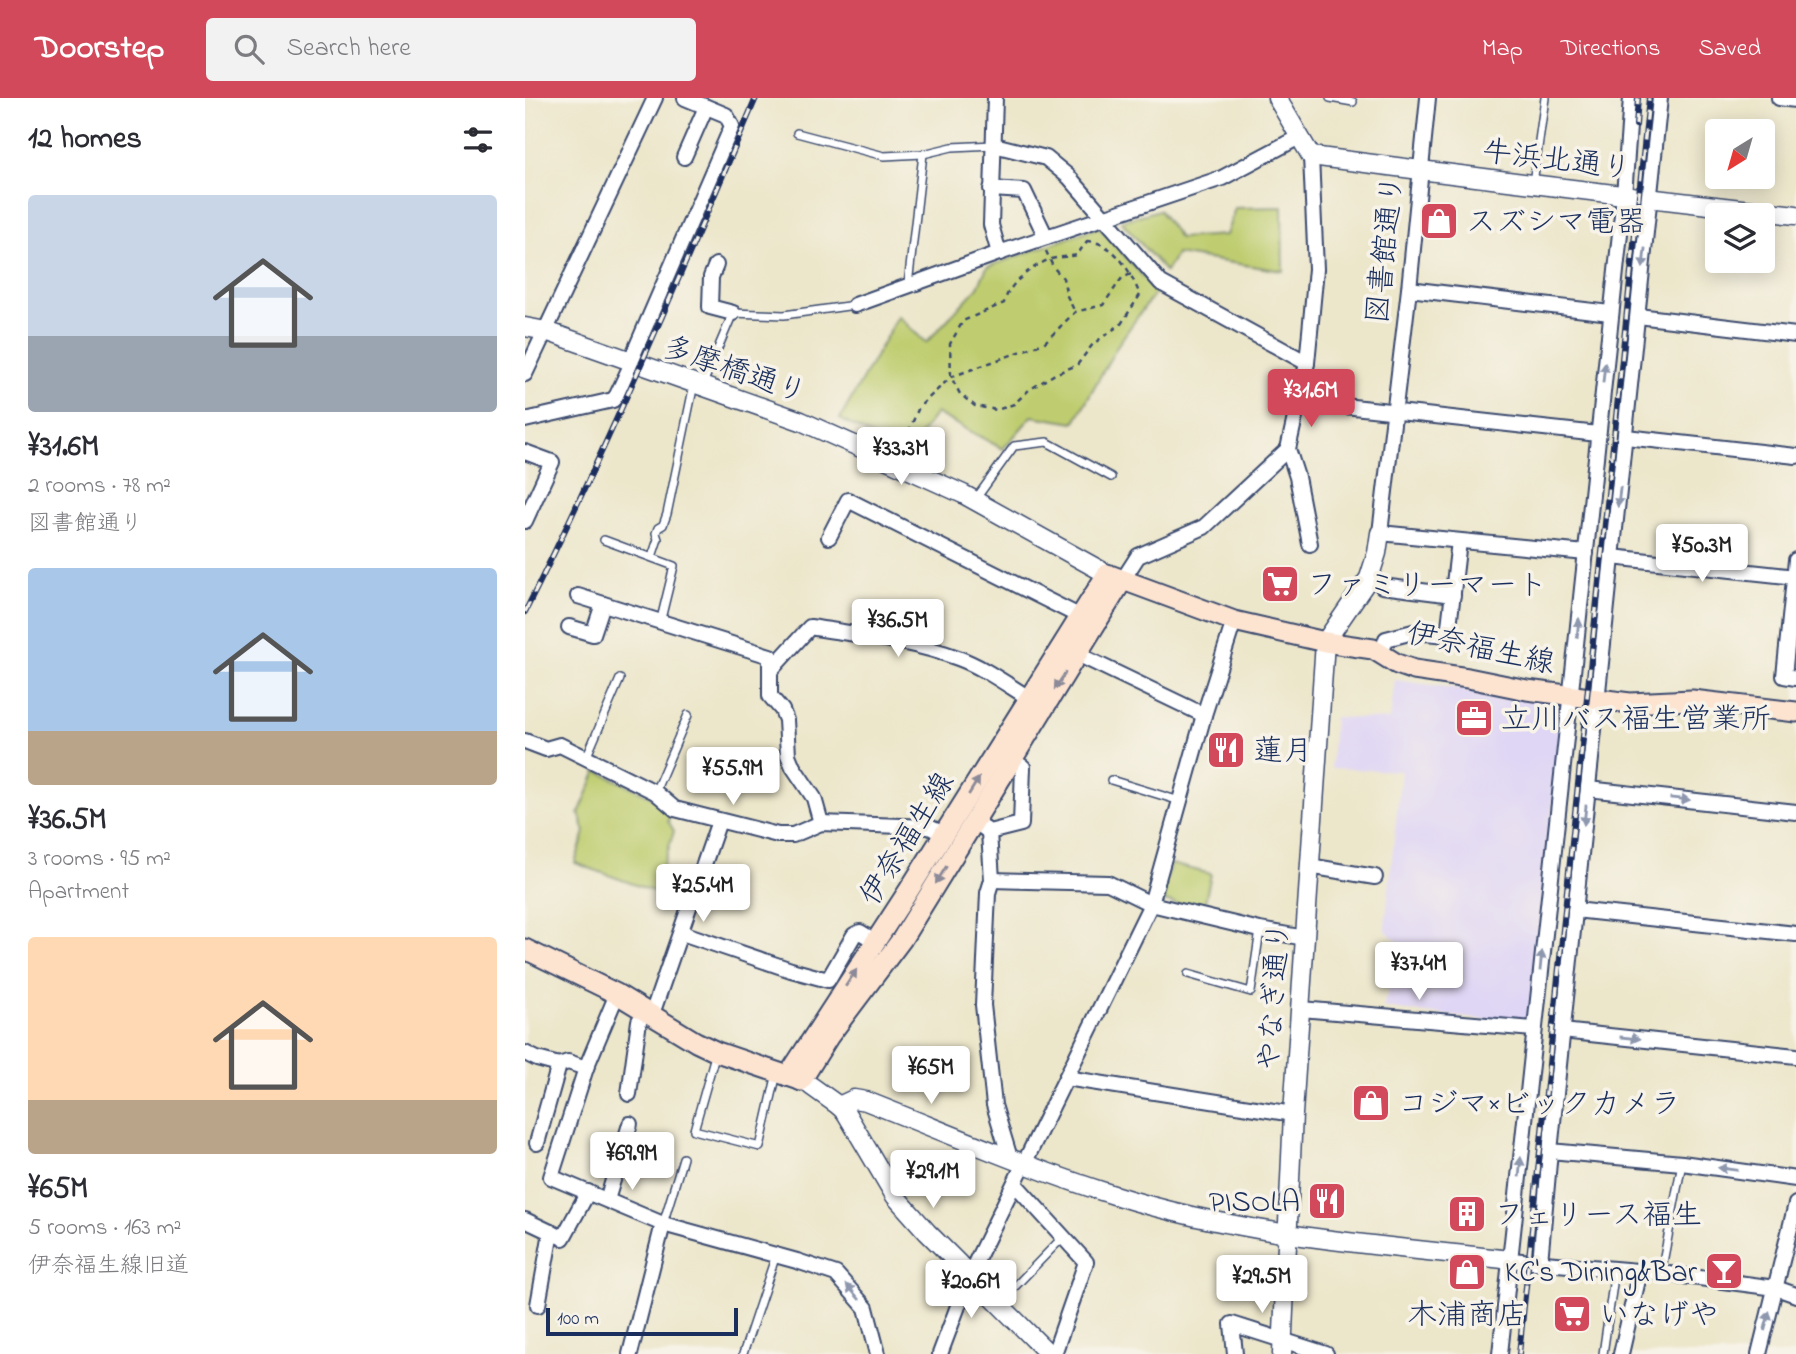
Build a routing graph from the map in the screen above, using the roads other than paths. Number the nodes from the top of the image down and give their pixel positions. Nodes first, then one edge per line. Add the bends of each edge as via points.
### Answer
1 (655, 98) edge
2 (685, 98) edge
3 (995, 98) edge
4 (1277, 98) edge
5 (1330, 98) edge
6 (1428, 98) edge
7 (1545, 98) edge
8 (1631, 98) edge
9 (1660, 98) edge
10 (1779, 98) edge
11 (1796, 100) edge
12 (1353, 102) dead end
13 (706, 107) junction
14 (797, 133) dead end
15 (1299, 137) junction
16 (994, 145) junction
17 (923, 154) junction
18 (1311, 156) junction
19 (684, 157) dead end
20 (1420, 170) junction
21 (1533, 183) junction
22 (991, 189) junction
23 (1624, 196) junction
24 (1650, 199) junction
25 (1796, 215) edge
26 (1105, 217) junction
27 (1046, 237) junction
28 (999, 253) junction
29 (716, 265) dead end
30 (908, 288) junction
31 (1409, 289) junction
32 (855, 305) joint
33 (733, 313) junction
34 (1610, 313) junction
35 (1638, 316) junction
36 (525, 327) edge
37 (545, 331) junction
38 (1796, 335) edge
39 (631, 362) junction
40 (1307, 363) junction
41 (525, 374) edge
42 (698, 385) junction
43 (1299, 401) junction
44 (1393, 411) junction
45 (525, 420) edge
46 (1598, 433) junction
47 (1626, 437) junction
48 (1288, 449) junction
49 (525, 452) edge
50 (1796, 456) edge
51 (1111, 477) dead end
52 (975, 500) junction
53 (525, 521) edge
54 (1380, 533) junction
55 (829, 537) dead end
56 (604, 540) dead end
57 (1459, 541) junction
58 (1310, 544) dead end
59 (1586, 553) junction
60 (1612, 557) junction
61 (652, 558) junction
62 (1796, 560) edge
63 (1115, 577) junction
64 (1795, 577) edge
65 (1382, 586) dead end
66 (1453, 595) junction
67 (578, 596) dead end
68 (603, 604) junction
69 (1081, 617) junction
70 (1234, 621) junction
71 (660, 623) junction
72 (569, 627) dead end
73 (1325, 642) junction
74 (1077, 654) junction
75 (1381, 654) junction
76 (770, 671) junction
77 (1796, 678) edge
78 (620, 679) dead end
79 (1571, 695) junction
80 (1029, 698) junction
81 (1598, 699) junction
82 (1796, 712) edge
83 (688, 715) dead end
84 (1204, 715) junction
85 (525, 741) edge
86 (586, 758) junction
87 (1012, 760) junction
88 (1111, 780) dead end
89 (1588, 789) junction
90 (655, 792) junction
91 (1180, 801) junction
92 (1796, 812) edge
93 (719, 821) junction
94 (821, 822) junction
95 (982, 827) junction
96 (944, 834) junction
97 (1309, 866) junction
98 (1367, 871) dead end
99 (992, 880) junction
100 (1151, 904) junction
101 (1575, 910) junction
102 (1260, 930) junction
103 (682, 933) junction
104 (1796, 933) edge
105 (1305, 938) junction
106 (875, 941) junction
107 (525, 949) edge
108 (1188, 974) dead end
109 (617, 994) junction
110 (1301, 1009) junction
111 (649, 1012) junction
112 (1533, 1029) junction
113 (1562, 1031) junction
114 (717, 1052) junction
115 (525, 1053) edge
116 (1796, 1056) edge
117 (559, 1065) junction
118 (586, 1068) junction
119 (1066, 1078) junction
120 (794, 1079) junction
121 (629, 1094) dead end
122 (839, 1106) junction
123 (1293, 1114) junction
124 (630, 1124) dead end
125 (537, 1143) dead end
126 (1550, 1151) junction
127 (683, 1158) dead end
128 (1017, 1161) junction
129 (1682, 1163) junction
130 (1796, 1179) edge
131 (1015, 1184) junction
132 (588, 1192) junction
133 (607, 1200) junction
134 (1796, 1204) edge
135 (525, 1220) edge
136 (663, 1224) junction
137 (551, 1232) junction
138 (1289, 1236) junction
139 (1064, 1237) junction
140 (776, 1254) junction
141 (1511, 1260) junction
142 (1540, 1262) junction
143 (1615, 1270) junction
144 (1640, 1271) junction
145 (1661, 1273) junction
146 (970, 1274) junction
147 (1776, 1289) junction
148 (1796, 1295) edge
149 (999, 1303) junction
150 (538, 1305) dead end
151 (1282, 1347) edge
152 (630, 1354) edge
153 (743, 1354) edge
154 (878, 1354) edge
155 (940, 1354) edge
156 (1051, 1354) edge
157 (1235, 1354) edge
158 (1327, 1354) edge
159 (1500, 1354) edge
160 (1603, 1354) edge
161 (1621, 1354) edge
162 (1759, 1354) edge

1 - 37 street
2 - 13 street
3 - 16 street
4 - 15 street
5 - 12 lane
6 - 20 street, 図書館通り
7 - 21 lane
8 - 23 street
9 - 24 street
10 - 11 street
13 - 19 street
13 - 39 street via 726,115 732,127
14 - 17 lane via 884,156
15 - 18 street
15 - 26 street via 1222,178
16 - 17 lane
16 - 22 street
16 - 26 street via 1046,158
17 - 30 lane
18 - 20 street, 牛浜北通り
18 - 40 street via 1316,269
20 - 21 street, 牛浜北通り
20 - 31 street, 図書館通り
21 - 23 street, 牛浜北通り
22 - 27 street via 1024,191
22 - 28 street via 991,225
23 - 24 street, 牛浜北通り
23 - 34 street
24 - 25 street, 牛浜北通り
24 -> 35 street
26 - 27 street
26 - 40 street via 1161,283
27 - 28 street
28 - 30 street
29 - 33 street via 710,307
30 - 32 street
31 - 34 street
31 - 44 street, 図書館通り
32 - 33 lane via 784,315
33 - 42 lane
46 -> 34 street
35 - 38 street
35 - 47 street
36 - 37 street, 多摩橋通り
37 - 39 street, 多摩橋通り
37 - 41 street
39 - 42 street, 多摩橋通り
39 - 45 street via 613,400
40 - 43 street
42 - 52 street, 多摩橋通り via 801,421
42 - 61 lane
43 - 44 street
43 - 48 street
44 - 46 street
44 - 54 street, 図書館通り
46 - 59 street
47 - 50 street
47 -> 60 street
48 - 58 street
48 - 63 street via 1204,527 1138,556
49 - 53 street via 552,462
51 - 52 lane via 1047,442 1014,446
52 - 63 street, 多摩橋通り
54 - 57 street
54 - 73 street, 図書館通り via 1369,578
55 - 69 street via 848,500
56 - 61 lane
57 - 59 street
57 - 66 street
79 -> 59 street
60 - 64 street
60 - 81 street
61 - 71 lane via 674,566
62 - 64 street
63 - 69 main road, 伊奈福生線
63 - 70 main road, 伊奈福生線
63 - 74 main road, 伊奈福生線
64 - 77 street via 1784,676
65 - 66 street
66 - 75 street via 1448,635 1402,633 1387,639
67 - 68 street
68 - 71 street
68 - 72 street via 593,634
69 - 80 main road, 伊奈福生線
70 - 73 main road, 伊奈福生線
70 - 84 street
71 - 76 street via 770,656
73 - 75 main road, 伊奈福生線
73 - 97 street, やなぎ通り
74 - 84 street
74 -> 87 main road, 伊奈福生線
75 - 79 main road, 伊奈福生線 via 1414,670
76 - 80 street via 810,626 909,643 959,658
76 - 94 street via 770,696 786,720 788,755 814,798
78 - 86 lane
79 - 81 main road, 伊奈福生線
112 -> 79 street
96 -> 80 main road, 伊奈福生線
81 - 82 main road, 伊奈福生線 via 1630,703 1692,700
81 - 89 street
83 - 90 lane
84 - 91 street
85 - 86 street via 546,749 560,745
86 - 90 street
87 - 95 main road, 伊奈福生線
87 - 95 street via 1023,767 1021,824
88 - 91 lane
89 -> 92 street
89 -> 101 street
90 - 93 street via 675,809
91 - 100 street
93 - 94 street via 778,835 793,835
93 - 103 street
94 - 96 street via 929,828
95 - 99 street
95 -> 120 main road, 伊奈福生線
96 - 106 main road, 伊奈福生線
97 - 98 street
97 - 105 street, やなぎ通り
99 - 100 street via 1108,883
99 - 128 street via 983,1005 993,1105
100 - 102 street
100 - 119 street
101 - 104 street
101 - 113 street
102 - 105 street
102 - 108 lane via 1251,992
103 - 106 street via 828,981 854,935 860,932
103 - 111 street
105 - 110 street, やなぎ通り
120 -> 106 main road, 伊奈福生線
107 - 109 main road
109 - 111 main road
109 - 118 street
110 - 112 street
110 - 123 street, やなぎ通り
111 - 114 main road
111 - 121 street via 639,1021
141 -> 112 street
113 -> 116 street
113 - 126 street
114 - 120 main road
114 - 120 lane via 694,1130 760,1147
115 - 117 street
117 - 118 street via 568,1062
117 - 125 street
118 - 132 street via 551,1177
119 - 123 street
119 - 128 street
120 - 122 street
122 - 128 street via 854,1099 866,1101
122 - 146 street via 895,1196
123 - 138 street, やなぎ通り
124 - 133 street
126 - 129 street
126 - 142 street
127 - 136 lane
128 - 131 street
128 - 138 street via 1115,1196
130 -> 129 street
129 - 145 lane
131 - 139 street
131 - 146 street
132 - 133 street
132 - 137 street via 562,1238
133 - 136 street
134 - 147 street
135 - 137 street
136 - 140 street
136 - 152 street
137 - 150 street
138 - 141 street
138 - 151 street, やなぎ通り
139 - 149 lane
139 - 156 street via 1086,1262
140 - 153 lane
154 -> 140 street via 866,1308 836,1274
141 - 142 street
141 - 159 street
142 - 143 street
143 - 144 street
143 - 160 lane
144 - 145 street
144 - 161 street
145 - 147 street
146 - 149 street
146 - 155 street
147 - 148 street
162 -> 147 street
149 - 156 street
151 - 157 street via 1232,1324
151 - 158 street

